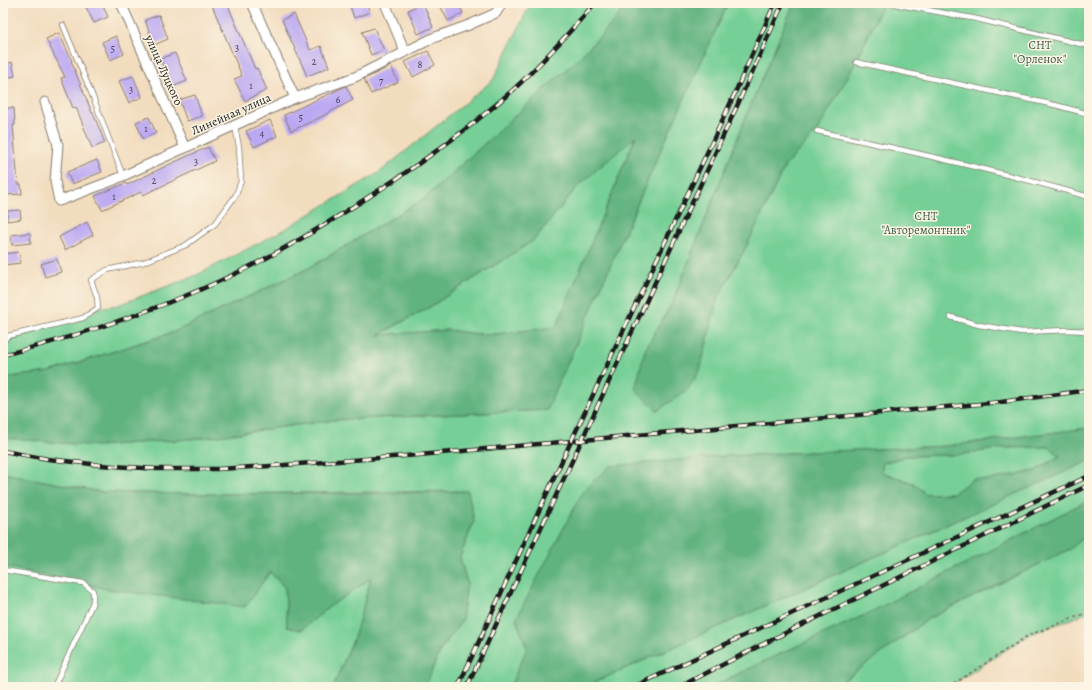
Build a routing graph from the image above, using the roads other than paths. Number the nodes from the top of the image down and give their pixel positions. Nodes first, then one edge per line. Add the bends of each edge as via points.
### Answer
1 (121, 3) edge
2 (252, 3) edge
3 (385, 3) edge
4 (502, 3) edge
5 (889, 3) edge
6 (63, 25) dead end
7 (1089, 46) edge
8 (405, 52) junction
9 (856, 62) dead end
10 (295, 98) junction
11 (45, 102) dead end
12 (1089, 114) edge
13 (235, 126) junction
14 (817, 131) dead end
15 (185, 148) junction
16 (123, 176) junction
17 (1089, 197) edge
18 (951, 317) dead end
19 (1089, 331) edge
20 (4, 338) edge
21 (3, 570) edge
22 (54, 687) edge

1 - 15 street, улица Луцкого
2 - 10 street
3 - 8 street
4 - 8 street, Линейная улица via 496,12
5 - 7 lane via 977,18
6 - 16 lane via 94,97
8 - 10 street, Линейная улица via 355,77
9 - 12 lane
10 - 13 street, Линейная улица
11 - 16 street, Линейная улица via 58,145 55,181 59,201
13 - 15 street, Линейная улица
13 - 20 lane via 241,182 236,195 215,224 186,245 144,262 107,270 91,280 98,308 83,318
14 - 17 lane via 993,171
15 - 16 street, Линейная улица
18 - 19 lane via 979,325 1022,332
21 - 22 lane via 82,583 93,591 93,602

